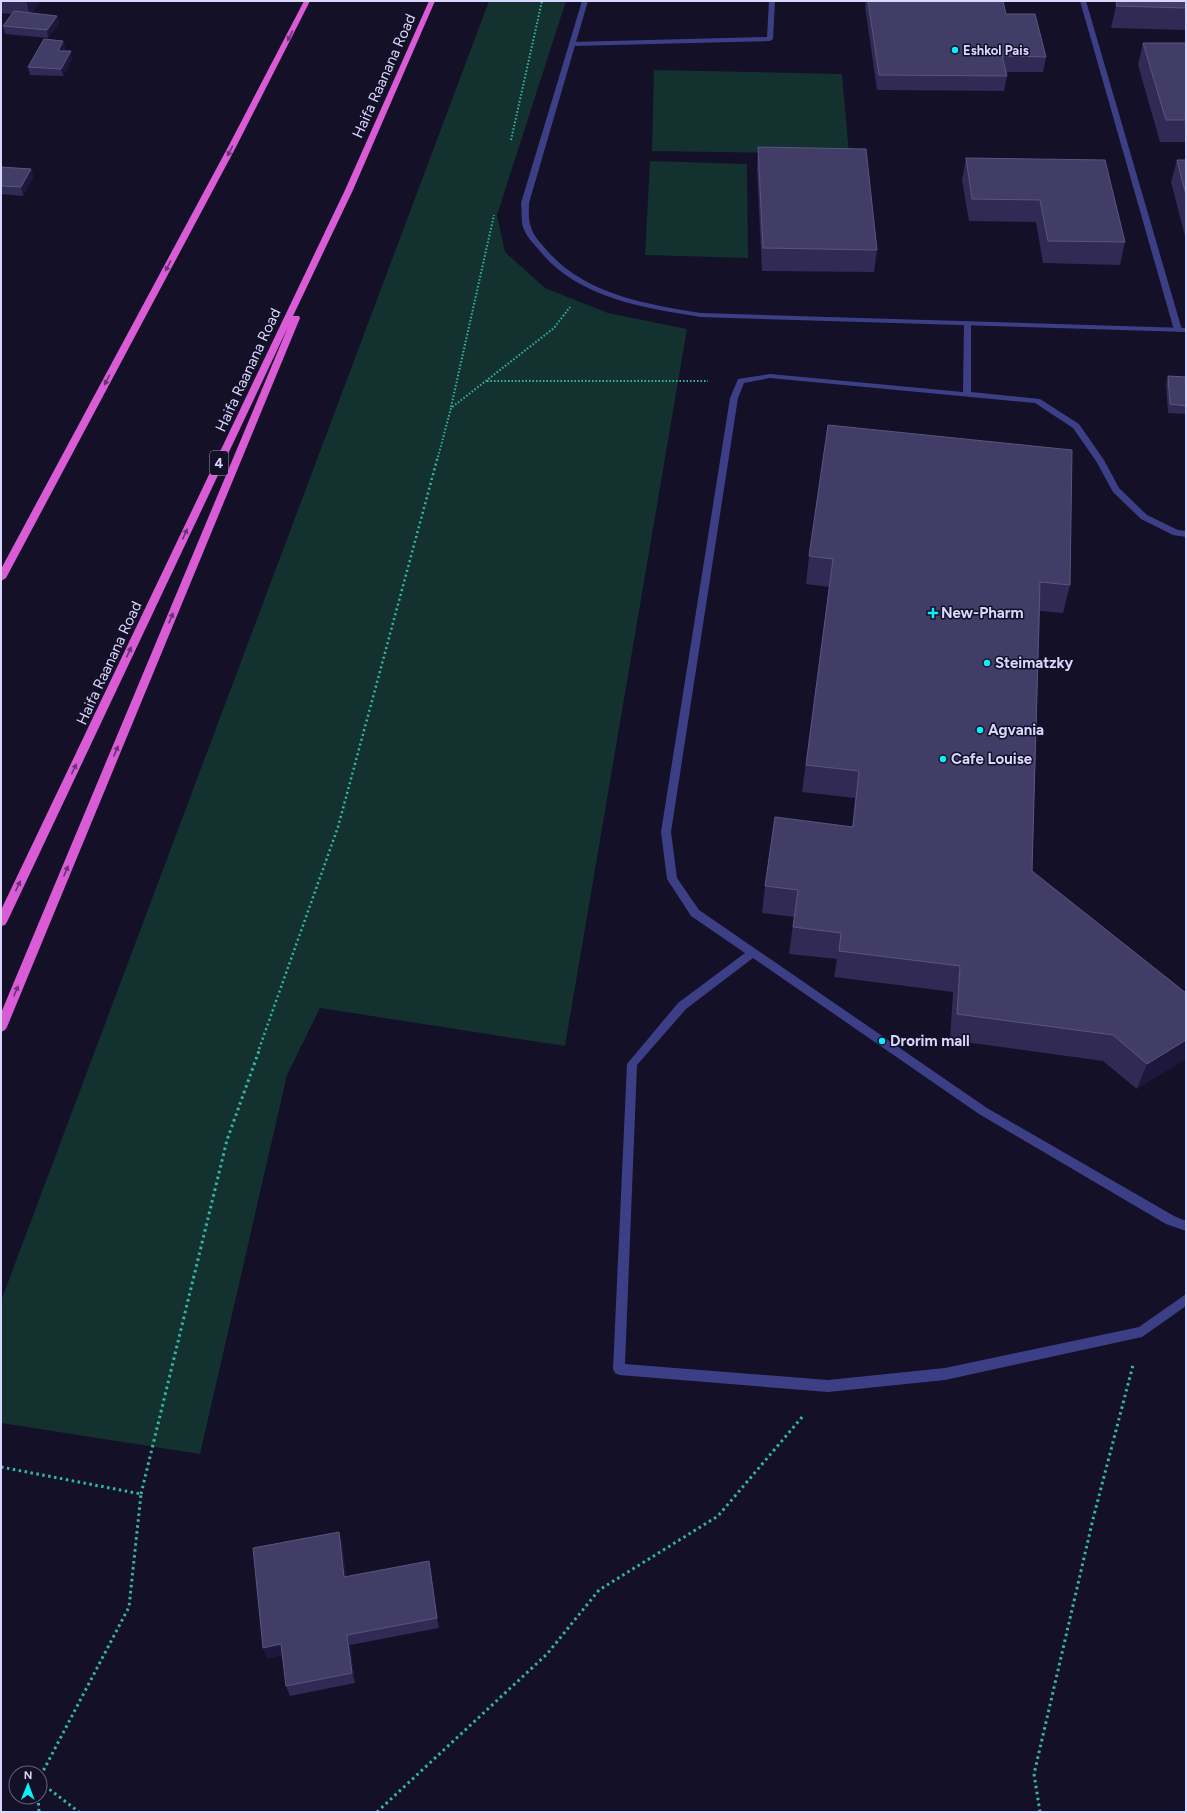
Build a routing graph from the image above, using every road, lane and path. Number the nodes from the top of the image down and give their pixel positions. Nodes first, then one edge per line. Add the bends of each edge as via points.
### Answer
1 (308, 1) edge
2 (432, 1) edge
3 (585, 1) edge
4 (772, 1) edge
5 (1083, 1) edge
6 (572, 44) junction
7 (349, 190) junction
8 (588, 284) junction
9 (967, 323) junction
10 (1178, 330) junction
11 (1186, 330) edge
12 (486, 381) junction
13 (741, 381) junction
14 (967, 395) junction
15 (1186, 534) edge
16 (1, 578) edge
17 (1, 922) edge
18 (753, 953) junction
19 (1, 1027) edge
20 (1186, 1226) edge
21 (1186, 1299) edge
22 (1142, 1332) junction
23 (828, 1386) junction
24 (1, 1467) edge
25 (141, 1494) junction
26 (46, 1765) edge
27 (48, 1788) edge
28 (79, 1812) edge
29 (377, 1812) edge
30 (1040, 1812) edge

1 -> 16 highway
2 - 7 highway, Haifa Raanana Road / 4
3 - 6 street
4 - 6 street via 770,39
5 - 10 street
6 - 8 street via 525,203 528,228 542,253 566,275
17 -> 7 highway, Haifa Raanana Road / 4
19 -> 7 highway
8 - 9 street via 604,292 658,308 701,315
8 - 12 path via 554,328
9 - 10 street
9 - 14 street
10 - 11 street
12 - 13 path
12 - 25 path via 451,408 338,827 227,1140
13 - 14 street via 770,376
13 - 18 street via 734,398 666,832 672,879 695,913
14 - 15 street via 1036,401 1076,426 1100,460 1116,490 1144,517 1176,533
18 - 20 street via 983,1110 1170,1220
18 - 23 street via 682,1006 632,1064 618,1369
21 - 22 street
22 - 23 street via 945,1374
22 - 30 path via 1093,1519 1034,1774
23 - 29 path via 718,1516 599,1590 547,1654
24 - 25 path
25 - 26 path via 129,1607
27 - 28 path

